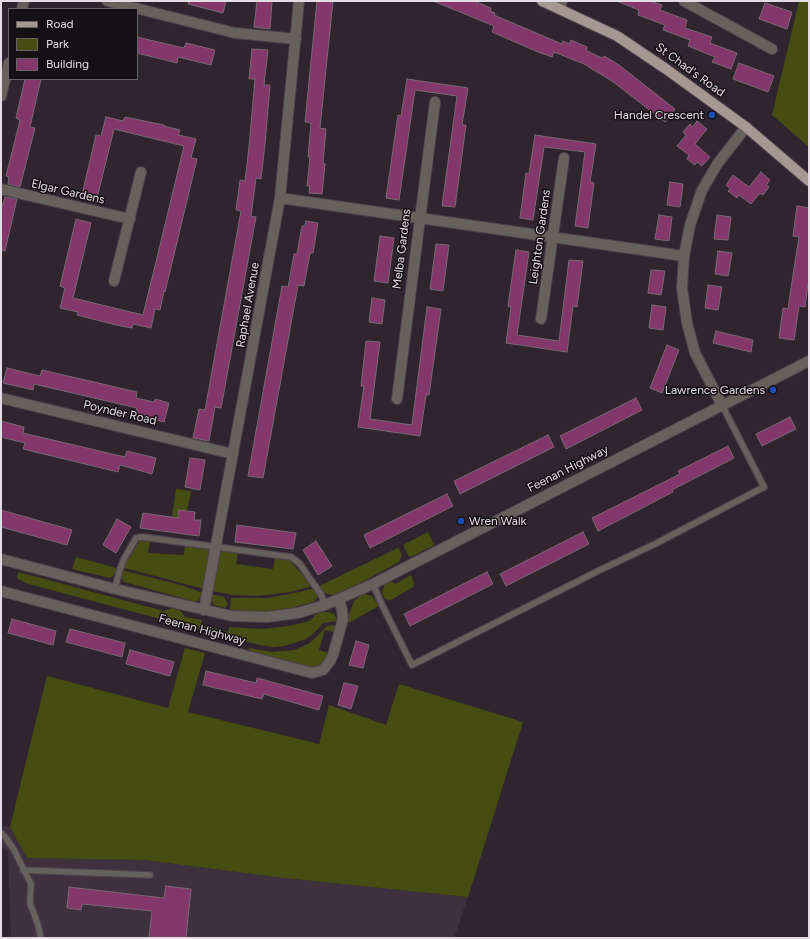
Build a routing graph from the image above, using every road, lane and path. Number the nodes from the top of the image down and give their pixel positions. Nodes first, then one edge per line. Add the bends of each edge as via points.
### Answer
1 (107, 1) edge
2 (299, 1) edge
3 (542, 1) edge
4 (684, 1) edge
5 (561, 5) edge
6 (135, 8) edge
7 (138, 9) edge
8 (296, 39) junction
9 (772, 48) dead end
10 (8, 67) edge
11 (1, 96) edge
12 (435, 102) dead end
13 (746, 127) junction
14 (564, 158) dead end
15 (141, 172) dead end
16 (809, 182) edge
17 (1, 189) edge
18 (280, 198) junction
19 (419, 218) junction
20 (130, 219) junction
21 (553, 237) junction
22 (684, 256) junction
23 (114, 282) dead end
24 (542, 319) dead end
25 (809, 361) edge
26 (1, 398) edge
27 (397, 399) dead end
28 (722, 405) junction
29 (233, 454) junction
30 (215, 547) junction
31 (1, 559) edge
32 (373, 584) junction
33 (115, 589) junction
34 (1, 591) edge
35 (339, 600) junction
36 (325, 605) junction
37 (204, 610) junction
38 (1, 833) edge
39 (23, 870) junction
40 (150, 875) dead end
41 (41, 938) edge

1 - 6 street
2 - 8 street, Raphael Avenue
3 - 5 main road, St Chad's Road
4 - 9 street
5 - 13 main road, St Chad's Road via 617,36
7 - 8 street via 235,33
8 - 18 street, Raphael Avenue
10 - 11 street
12 - 19 street, Melba Gardens
13 - 16 main road, St Chad's Road
13 - 22 street via 718,163 702,190 690,225
14 - 21 street, Leighton Gardens
15 - 20 street
17 - 20 street, Elgar Gardens
18 - 19 street
18 - 29 street, Raphael Avenue
19 - 21 street
19 - 27 street, Melba Gardens
20 - 23 street
21 - 22 street
21 - 24 street, Leighton Gardens
22 - 28 street via 682,288 687,323 696,353
25 - 28 street, Feenan Highway
26 - 29 street, Poynder Road
28 - 32 street, Feenan Highway
28 - 32 lane via 764,486 655,544 602,568 412,665
29 - 30 street, Raphael Avenue
30 - 33 lane via 138,537 118,572
30 - 36 lane via 292,558 300,564 321,594
30 - 37 street, Raphael Avenue
31 - 33 street, Feenan Highway
32 - 35 street, Feenan Highway
33 - 37 street, Feenan Highway
34 - 35 street, Feenan Highway via 312,673 324,670 333,655 343,619
35 - 36 street, Feenan Highway
36 - 37 street, Feenan Highway via 294,614 260,617 232,616
38 - 39 lane via 14,850
39 - 40 lane
39 - 41 lane via 31,884 30,903

